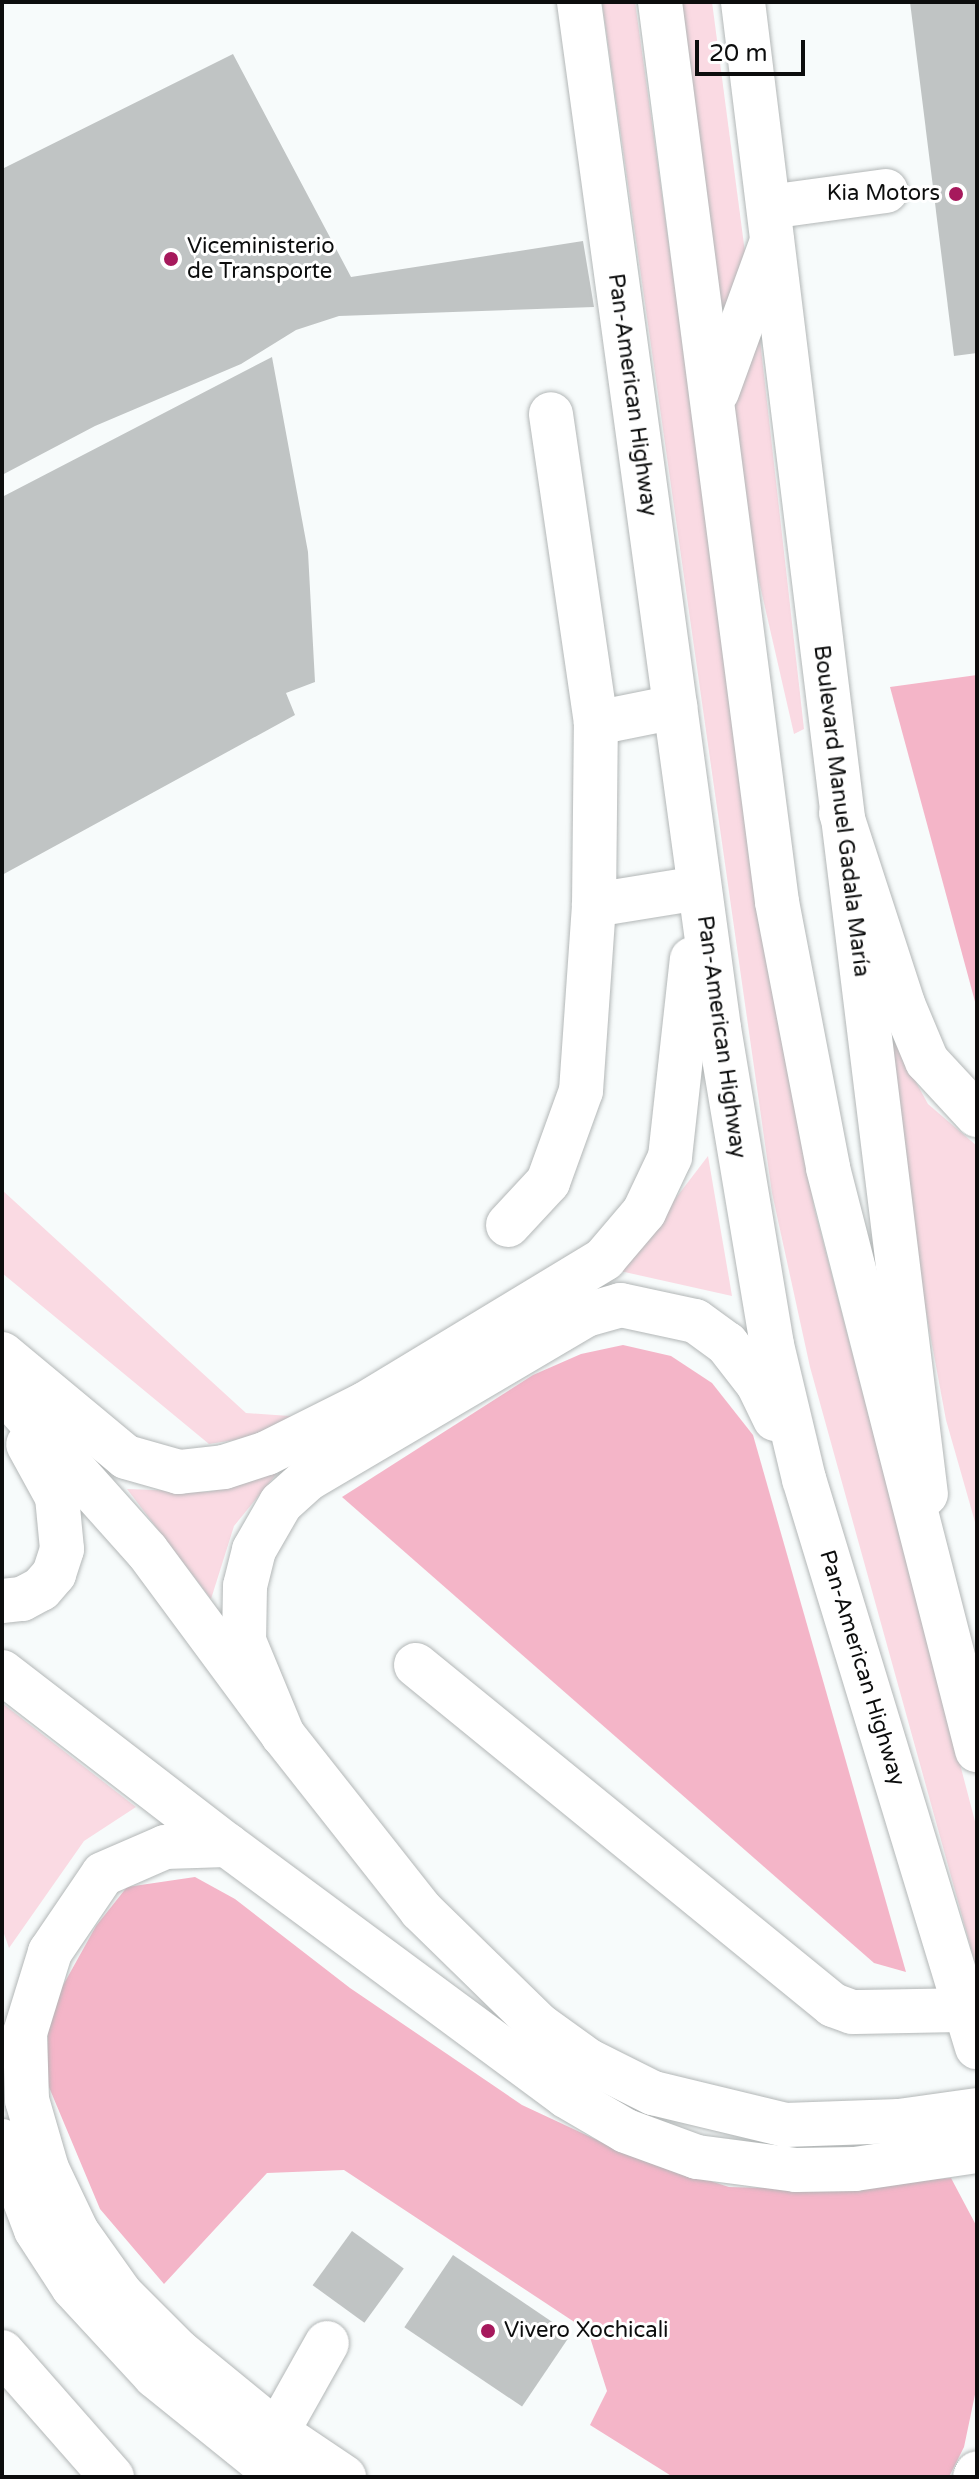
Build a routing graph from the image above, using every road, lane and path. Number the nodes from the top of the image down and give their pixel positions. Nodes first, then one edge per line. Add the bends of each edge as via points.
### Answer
1 (579, 2) edge
2 (660, 2) edge
3 (743, 2) edge
4 (886, 191) dead end
5 (770, 224) junction
6 (714, 398) junction
7 (551, 414) dead end
8 (675, 707) junction
9 (596, 723) junction
10 (841, 813) junction
11 (699, 888) junction
12 (594, 905) junction
13 (977, 1115) edge
14 (508, 1225) dead end
15 (2, 1354) edge
16 (2, 1389) edge
17 (2, 1404) edge
18 (804, 1479) junction
19 (2, 1601) edge
20 (942, 1619) junction
21 (416, 1665) dead end
22 (2, 1672) edge
23 (283, 1735) junction
24 (977, 1750) edge
25 (227, 1845) junction
26 (971, 2028) edge
27 (962, 2133) edge
28 (2, 2141) edge
29 (327, 2343) dead end
30 (2, 2352) edge
31 (277, 2432) junction
32 (112, 2477) edge
33 (280, 2477) edge
34 (344, 2477) edge

1 - 8 main road, Pan-American Highway
2 - 6 main road
3 - 5 main road, Boulevard Manuel Gadala María
4 - 5 main road
5 - 6 main road
5 - 10 main road, Boulevard Manuel Gadala María
6 - 20 main road via 777,902 828,1168
7 - 9 main road
8 - 9 main road
8 - 11 main road, Pan-American Highway
9 - 12 main road
10 - 13 main road via 903,1004 927,1061
10 - 20 main road, Boulevard Manuel Gadala María
11 - 12 main road
11 - 15 main road via 670,1157 644,1212 604,1259 300,1440 224,1467 179,1472 126,1457
11 - 18 main road, Pan-American Highway via 747,1207
12 - 14 main road via 581,1091 548,1182
16 - 23 main road via 147,1551
17 - 19 main road via 39,1460 57,1497 63,1526 54,1574 22,1599
18 - 23 main road via 758,1384 727,1344 695,1321 658,1310 621,1305 586,1315 309,1478 281,1503 254,1550 245,1586 244,1641
18 - 26 main road, Pan-American Highway
20 - 24 main road
21 - 26 main road via 833,2005
22 - 25 main road
23 - 27 main road via 471,1965 589,2061 653,2093 785,2125
25 - 27 main road via 566,2096 626,2131 697,2157 796,2170 855,2169
25 - 31 main road via 165,1847 103,1874 50,1952 25,2033 27,2100 47,2169 77,2232 121,2294 178,2351
28 - 33 main road via 36,2230 73,2287 155,2376
29 - 31 main road
30 - 32 main road
31 - 34 main road

